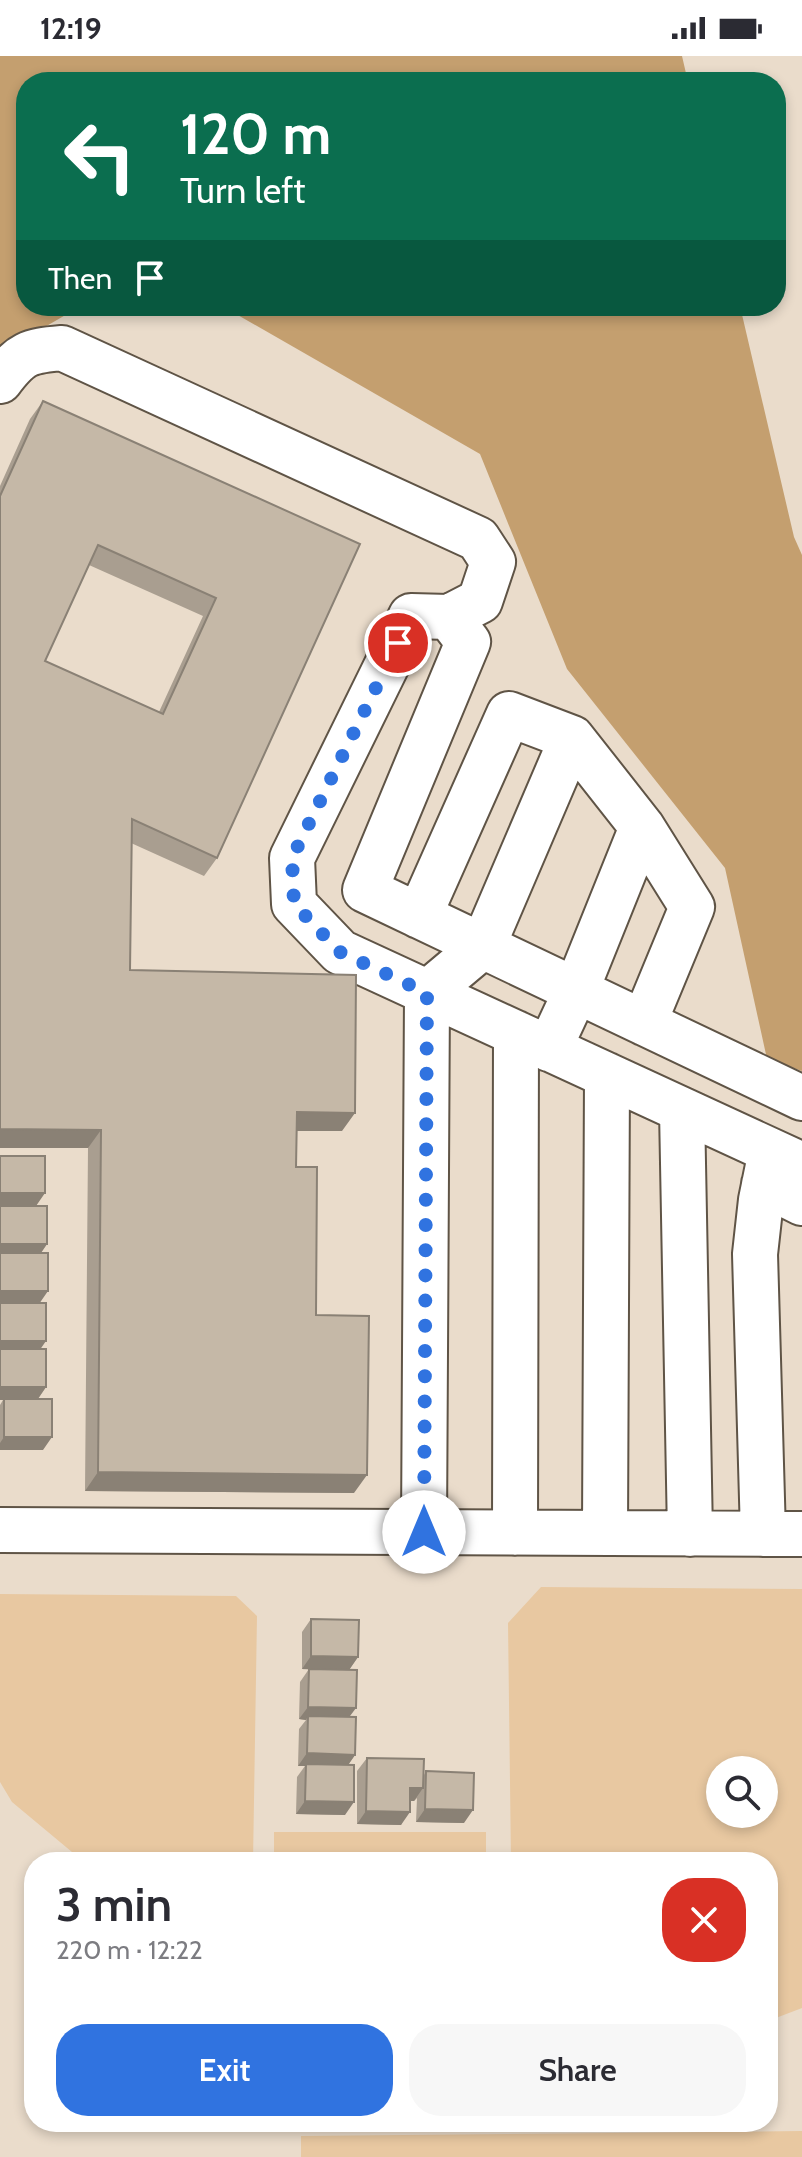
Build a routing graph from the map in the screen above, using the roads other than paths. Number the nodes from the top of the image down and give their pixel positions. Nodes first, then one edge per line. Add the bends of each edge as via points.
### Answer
1 (0, 381) edge
2 (449, 617) junction
3 (572, 738) junction
4 (642, 827) junction
5 (419, 916) junction
6 (483, 946) junction
7 (576, 991) junction
8 (427, 993) junction
9 (644, 1023) junction
10 (533, 1041) junction
11 (607, 1075) junction
12 (802, 1098) edge
13 (682, 1110) junction
14 (785, 1176) edge
15 (0, 1530) edge
16 (424, 1532) junction
17 (515, 1533) junction
18 (605, 1533) junction
19 (690, 1534) junction
20 (782, 1534) edge

1 - 2 lane via 32,350 62,348 478,539 493,562 480,601
2 - 5 lane via 468,642 365,890
2 - 8 lane via 411,616 292,858 294,904 340,952
3 - 4 lane
3 - 5 lane via 509,714
3 - 6 lane
4 - 7 lane
4 - 9 lane via 692,907
5 - 6 lane
6 - 7 lane
6 - 8 lane
7 - 9 lane
7 - 10 lane
8 - 10 lane
8 - 16 lane
9 - 12 lane
10 - 11 lane
10 - 17 lane
11 - 13 lane
11 - 18 lane
13 - 14 lane
13 - 19 lane
14 - 20 lane via 755,1254
15 - 16 lane
16 - 17 lane
17 - 18 lane
18 - 19 lane
19 - 20 lane

